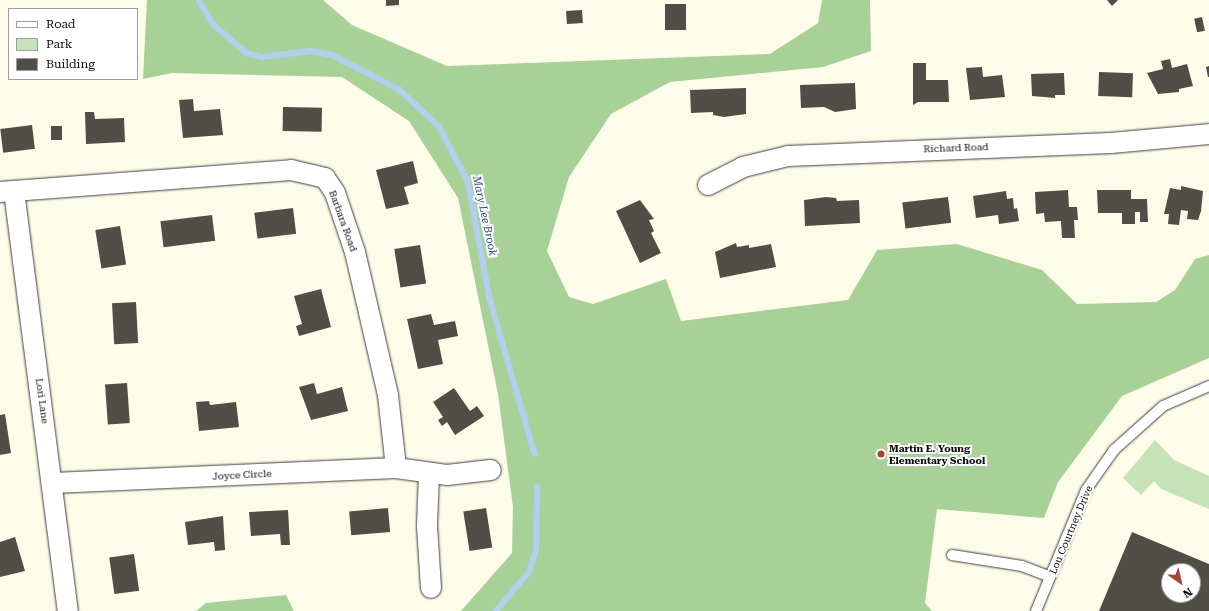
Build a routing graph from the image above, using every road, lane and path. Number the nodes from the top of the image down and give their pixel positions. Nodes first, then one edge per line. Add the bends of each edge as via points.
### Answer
1 (1209, 134) edge
2 (708, 185) dead end
3 (7, 191) edge
4 (1209, 386) edge
5 (396, 468) junction
6 (491, 470) dead end
7 (430, 473) junction
8 (53, 483) junction
9 (952, 555) dead end
10 (1050, 577) junction
11 (431, 588) dead end
12 (68, 611) edge
13 (1036, 611) edge

1 - 2 street, Richard Road via 1111,143 788,156 743,167
3 - 5 street, Barbara Road via 291,170 325,178 335,193 355,252 388,395
3 - 8 street, Lori Lane
4 - 10 lane, Lou Courtney Drive via 1150,415 1114,450 1086,490
5 - 7 street, Joyce Circle
5 - 8 street, Joyce Circle
6 - 7 street, Joyce Circle
7 - 11 street via 427,526
8 - 12 street, Lori Lane
9 - 10 lane via 1022,566
10 - 13 lane, Lou Courtney Drive

